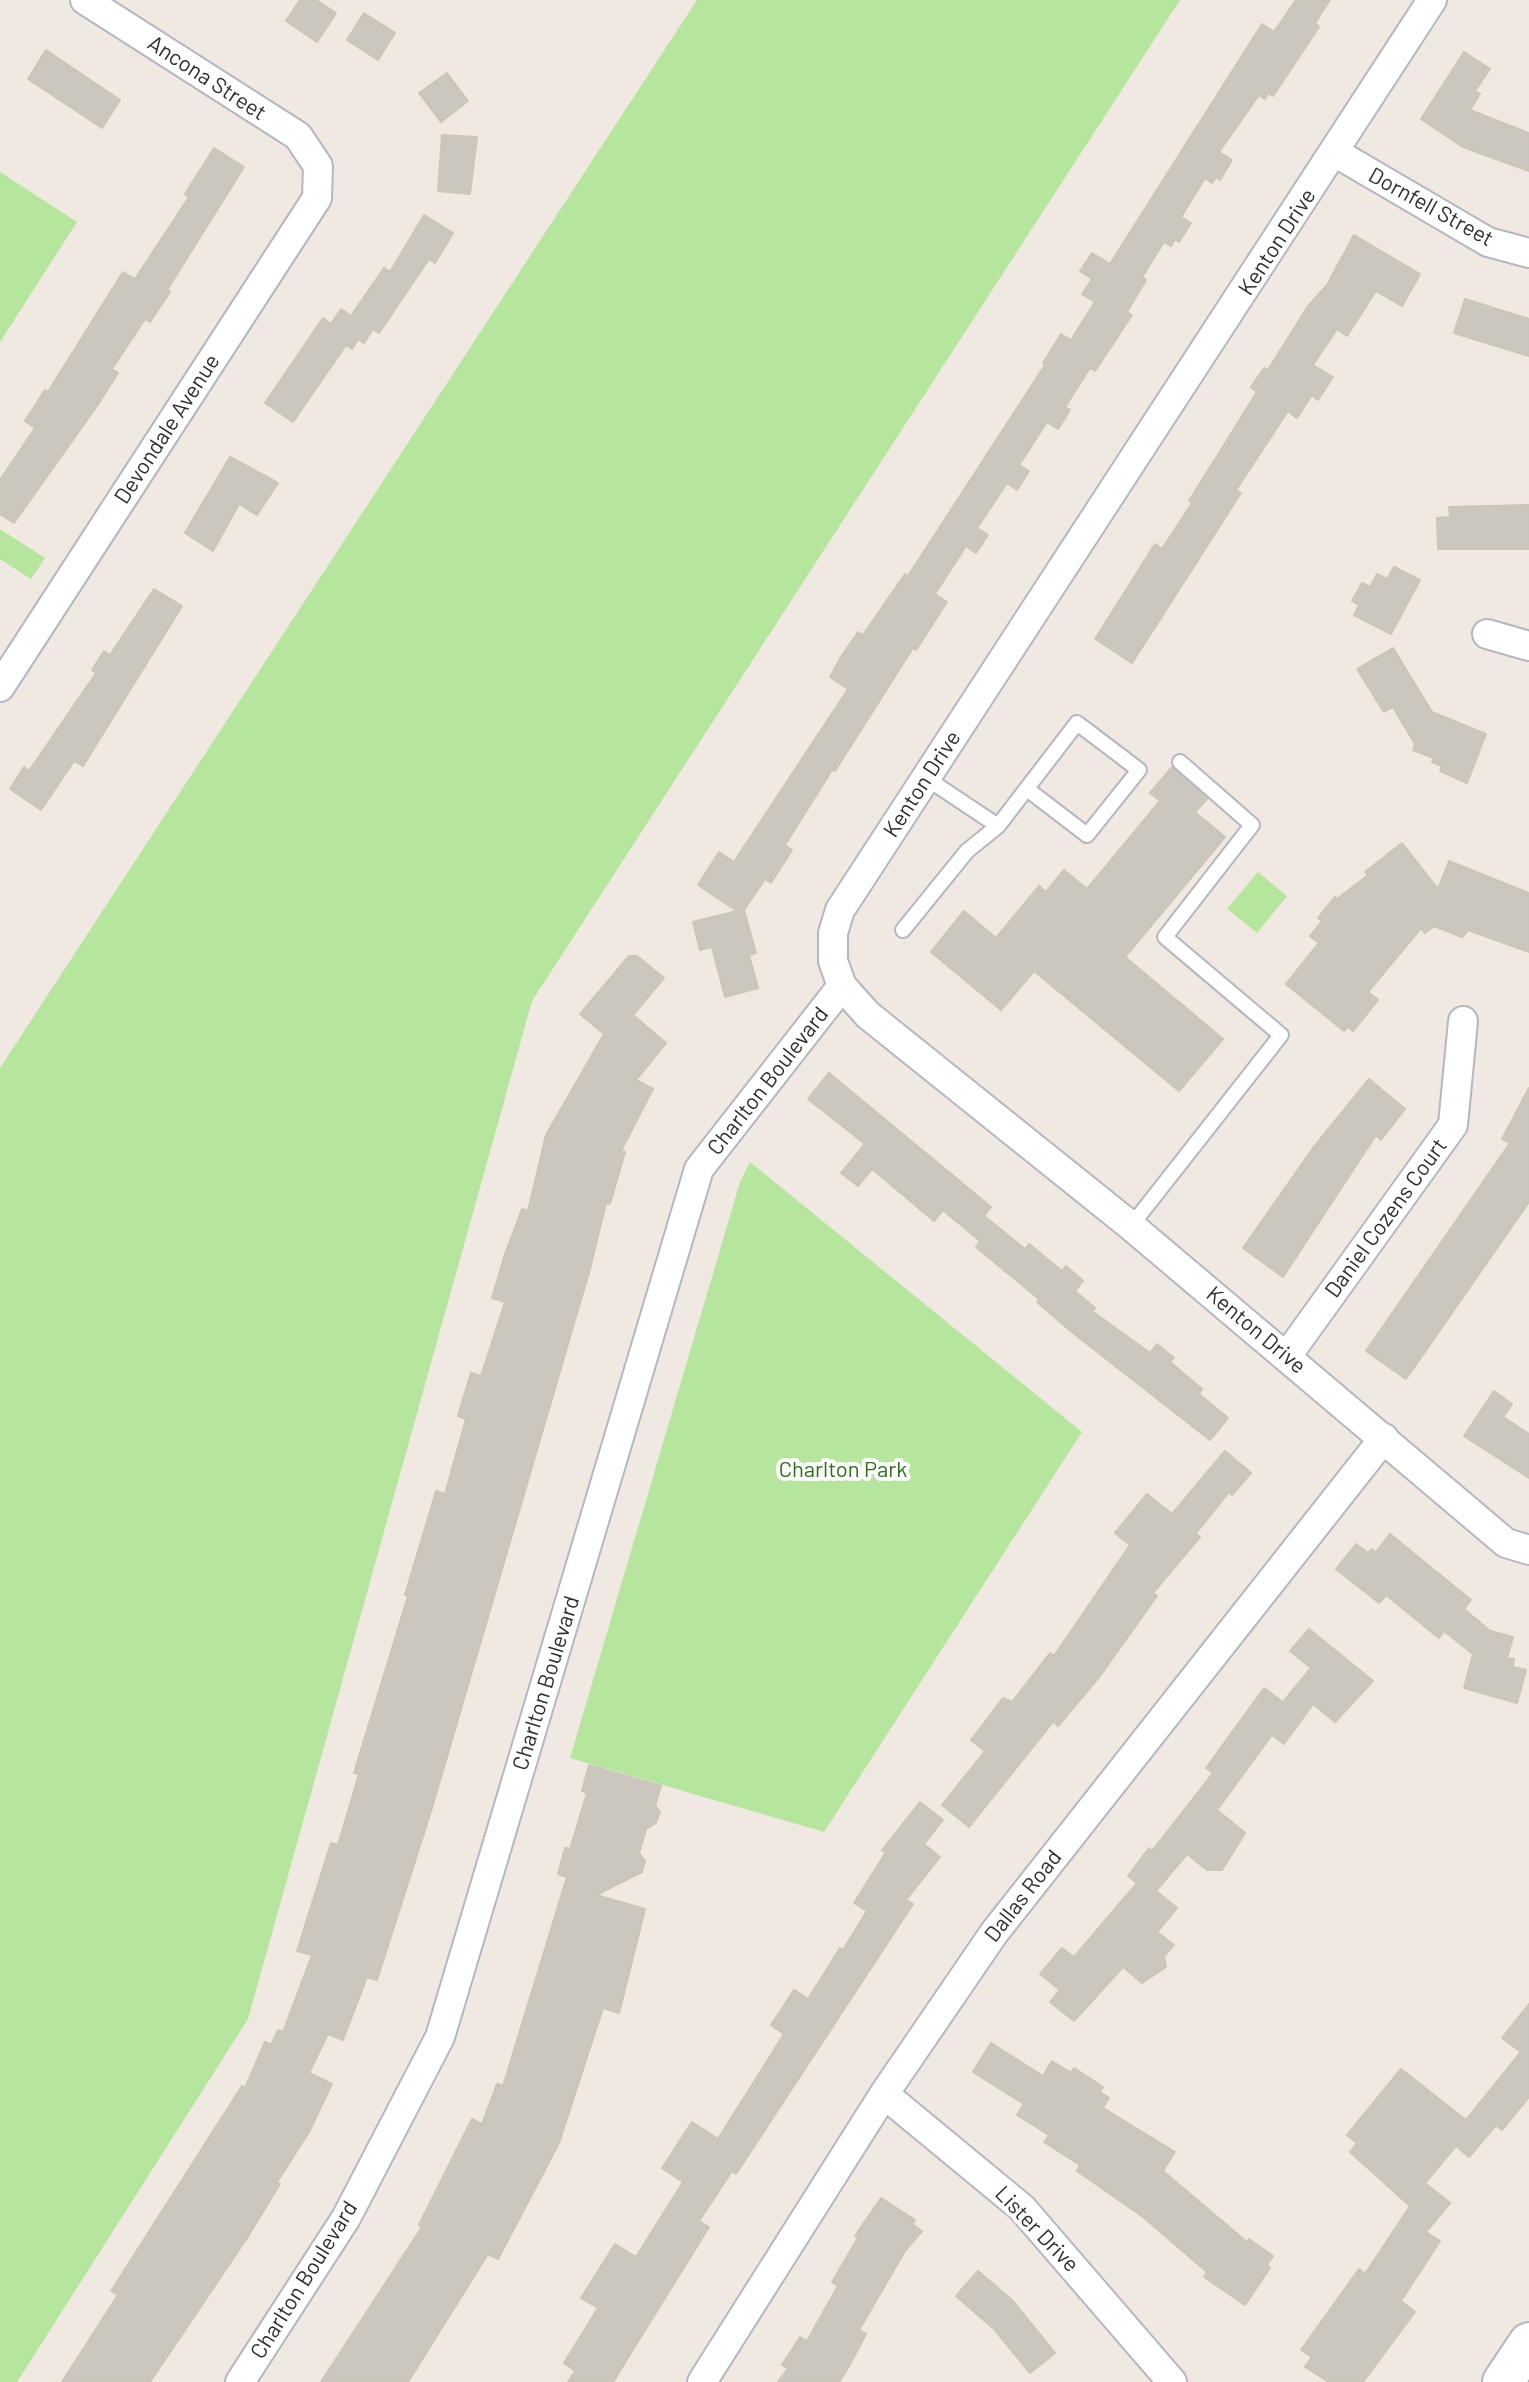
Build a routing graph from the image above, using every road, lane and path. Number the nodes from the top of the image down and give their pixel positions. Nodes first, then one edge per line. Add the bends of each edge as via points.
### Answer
1 (85, 0) edge
2 (1432, 0) edge
3 (1336, 153) junction
4 (318, 166) joint
5 (1529, 253) edge
6 (1487, 634) dead end
7 (1529, 646) edge
8 (0, 687) edge
9 (1180, 762) dead end
10 (926, 778) junction
11 (1027, 789) junction
12 (998, 826) junction
13 (903, 930) dead end
14 (842, 986) junction
15 (1463, 1021) dead end
16 (1131, 1226) junction
17 (1287, 1356) junction
18 (1384, 1438) junction
19 (1529, 1550) edge
20 (884, 2094) junction
21 (1529, 2343) edge
22 (240, 2382) edge
23 (702, 2382) edge
24 (1172, 2382) edge
25 (1503, 2382) edge

1 - 4 street, Ancona Street via 298,136
2 - 3 street, Kenton Drive
3 - 5 street, Dornfell Street via 1488,242
3 - 10 street, Kenton Drive
4 - 8 street, Devondale Avenue via 317,198
6 - 7 street
9 - 16 lane via 1252,825 1165,937 1281,1035
10 - 12 lane
10 - 14 street, Kenton Drive via 840,910 833,961
11 - 11 lane via 1077,723 1139,770 1087,835
11 - 12 lane
12 - 13 lane via 967,851
14 - 16 street, Kenton Drive via 868,1015
14 - 22 street, Charlton Boulevard via 699,1169 440,2037 346,2218
15 - 17 street, Daniel Cozens Court via 1453,1125
16 - 17 street, Kenton Drive
17 - 18 street, Kenton Drive
18 - 19 street, Kenton Drive via 1506,1543
18 - 20 street, Dallas Road via 994,1933
20 - 23 street, Dallas Road
20 - 24 street, Lister Drive via 1022,2208
21 - 25 street

